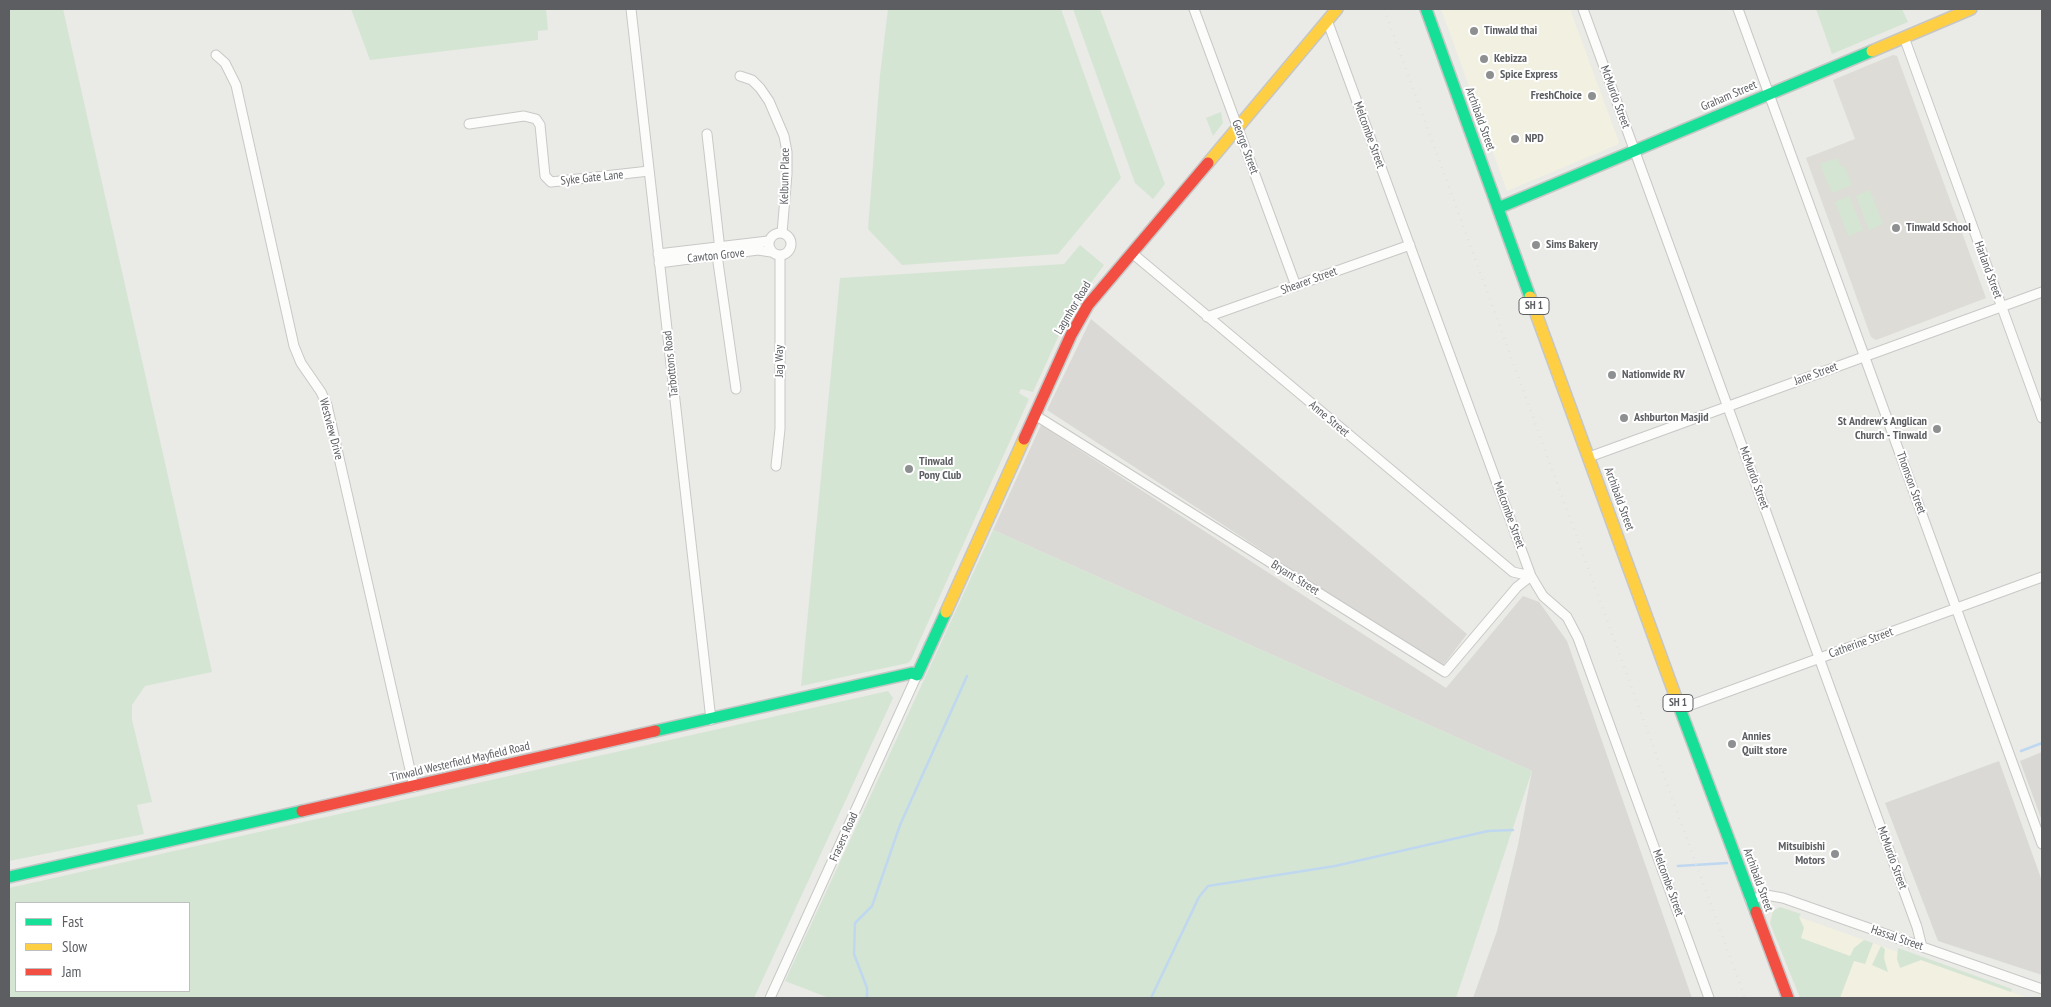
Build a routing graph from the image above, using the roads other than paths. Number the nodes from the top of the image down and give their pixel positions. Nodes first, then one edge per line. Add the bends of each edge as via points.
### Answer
1 (631, 9) edge
2 (1194, 9) edge
3 (1337, 9) edge
4 (1426, 9) edge
5 (1582, 9) edge
6 (1738, 9) edge
7 (1971, 9) edge
8 (1327, 20) junction
9 (1904, 37) junction
10 (216, 54) dead end
11 (740, 76) dead end
12 (1769, 93) junction
13 (469, 124) dead end
14 (1238, 125) junction
15 (707, 134) dead end
16 (1634, 151) junction
17 (649, 171) junction
18 (1498, 208) junction
19 (782, 233) junction
20 (768, 241) junction
21 (1410, 245) junction
22 (719, 251) junction
23 (1132, 253) junction
24 (776, 254) junction
25 (659, 259) junction
26 (1296, 286) junction
27 (2042, 292) edge
28 (2002, 307) junction
29 (1207, 317) junction
30 (1864, 356) junction
31 (736, 389) dead end
32 (1728, 407) junction
33 (1035, 415) junction
34 (2042, 418) edge
35 (1589, 457) junction
36 (776, 466) dead end
37 (1531, 576) junction
38 (2042, 577) edge
39 (1956, 608) junction
40 (1820, 658) junction
41 (917, 675) junction
42 (1680, 709) junction
43 (711, 720) junction
44 (414, 786) junction
45 (2042, 844) edge
46 (9, 877) edge
47 (1750, 900) junction
48 (1922, 947) junction
49 (2042, 989) edge
50 (770, 998) edge
51 (1709, 998) edge
52 (1788, 998) edge

1 - 17 street, Tarbottons Road
2 - 14 street, George Street
3 - 8 main road, Lagmhor Road
4 - 18 main road, Archibald Street / SH 1
5 - 16 street, McMurdo Street
6 - 12 street, Thomson Street
7 - 9 main road, Graham Street
8 - 14 main road, Lagmhor Road
8 - 21 street, Melcombe Street
9 - 12 main road, Graham Street
9 - 28 street, Harland Street
10 - 44 street, Westview Drive via 225,63 236,85 294,346 327,406
11 - 19 street, Kelburn Place via 752,80 760,88 784,136 787,174
12 - 16 main road, Graham Street
12 - 30 street, Thomson Street
13 - 17 street, Syke Gate Lane via 524,116 536,119 540,125 545,176 551,182
14 - 23 main road, Lagmhor Road
14 - 26 street, George Street
15 - 22 street
16 - 18 main road, Graham Street
16 - 32 street, McMurdo Street
17 - 25 street, Tarbottons Road
18 - 35 main road, Archibald Street / SH 1
19 - 20 street via 774,234
19 - 24 street via 791,245 789,250
20 - 22 street, Cawton Grove
20 - 24 street
21 - 26 street, Shearer Street
21 - 37 street, Melcombe Street
22 - 24 street, Cawton Grove via 758,250
22 - 25 street, Cawton Grove
22 - 31 street
23 - 29 street, Anne Street
23 - 33 main road, Lagmhor Road via 1102,286 1080,319
24 - 36 street, Jag Way via 780,429
25 - 43 street, Tarbottons Road
26 - 29 street, Shearer Street
27 - 28 street, Jane Street
28 - 30 street, Jane Street
28 - 34 street, Harland Street
29 - 37 street, Anne Street via 1513,572
30 - 32 street, Jane Street
30 - 39 street, Thomson Street
32 - 35 street, Jane Street
32 - 40 street, McMurdo Street
33 - 37 street, Bryant Street via 1445,672 1517,587
33 - 41 main road, Lagmhor Road
35 - 42 main road, Archibald Street / SH 1
37 - 51 street, Melcombe Street via 1540,592 1567,617 1578,638
38 - 39 street, Catherine Street
39 - 40 street, Catherine Street
39 - 45 street, Thomson Street
40 - 42 street, Catherine Street
40 - 48 street, McMurdo Street
41 - 43 main road, Tinwald Westerfield Mayfield Road
41 - 50 street, Frasers Road
42 - 47 main road, Archibald Street / SH 1
43 - 44 main road, Tinwald Westerfield Mayfield Road
44 - 46 main road, Tinwald Westerfield Mayfield Road
47 - 48 street, Hassal Street via 1766,895 1782,898
47 - 52 main road, Archibald Street / SH 1
48 - 49 street, Hassal Street

